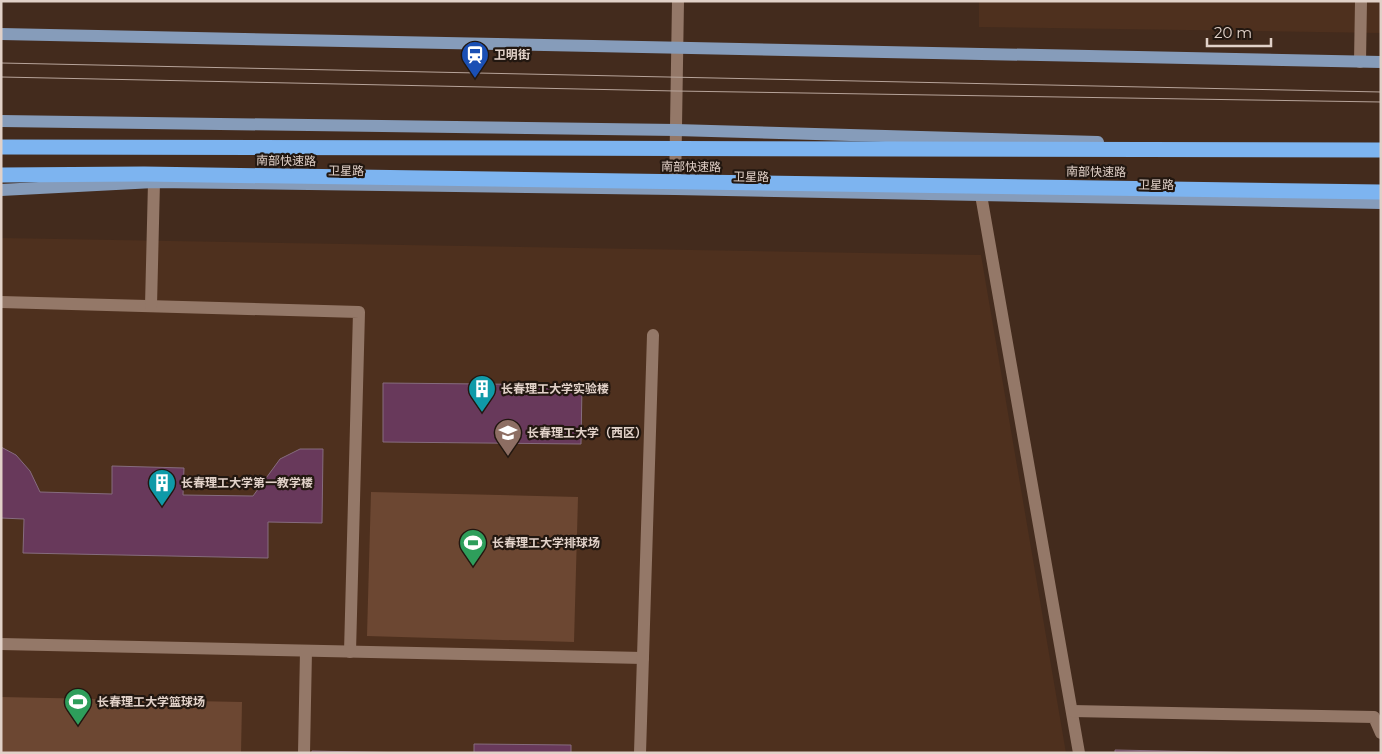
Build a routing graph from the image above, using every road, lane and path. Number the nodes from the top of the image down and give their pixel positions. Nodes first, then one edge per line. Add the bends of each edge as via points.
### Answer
1 (678, 1) edge
2 (1361, 1) edge
3 (1, 34) edge
4 (677, 47) junction
5 (1360, 62) junction
6 (1381, 62) edge
7 (1, 121) edge
8 (676, 130) junction
9 (1, 147) edge
10 (1381, 150) edge
11 (1, 175) edge
12 (154, 182) junction
13 (675, 189) junction
14 (1, 190) edge
15 (1381, 192) edge
16 (982, 195) junction
17 (1381, 203) edge
18 (1, 302) edge
19 (151, 306) junction
20 (653, 335) dead end
21 (1, 644) edge
22 (306, 651) junction
23 (350, 652) junction
24 (643, 658) junction
25 (1072, 711) junction
26 (1381, 733) edge
27 (304, 753) edge
28 (640, 753) edge
29 (1079, 753) edge

1 - 4 street
2 - 5 street
3 - 4 main road
4 - 5 main road
4 - 8 street
5 - 6 main road
7 - 8 main road
8 - 10 main road
8 - 13 street
9 - 10 highway, 南部快速路
11 - 15 highway, 南部快速路 via 144,174
12 - 13 main road, 卫星路
12 - 14 main road, 卫星路
12 - 19 street
13 - 16 main road, 卫星路
16 - 17 main road, 卫星路
16 - 25 street
18 - 19 street
19 - 23 street via 359,312
20 - 24 street
21 - 22 street
22 - 23 street
22 - 27 street
23 - 24 street
24 - 28 street
25 - 26 street via 1374,717
25 - 29 street

